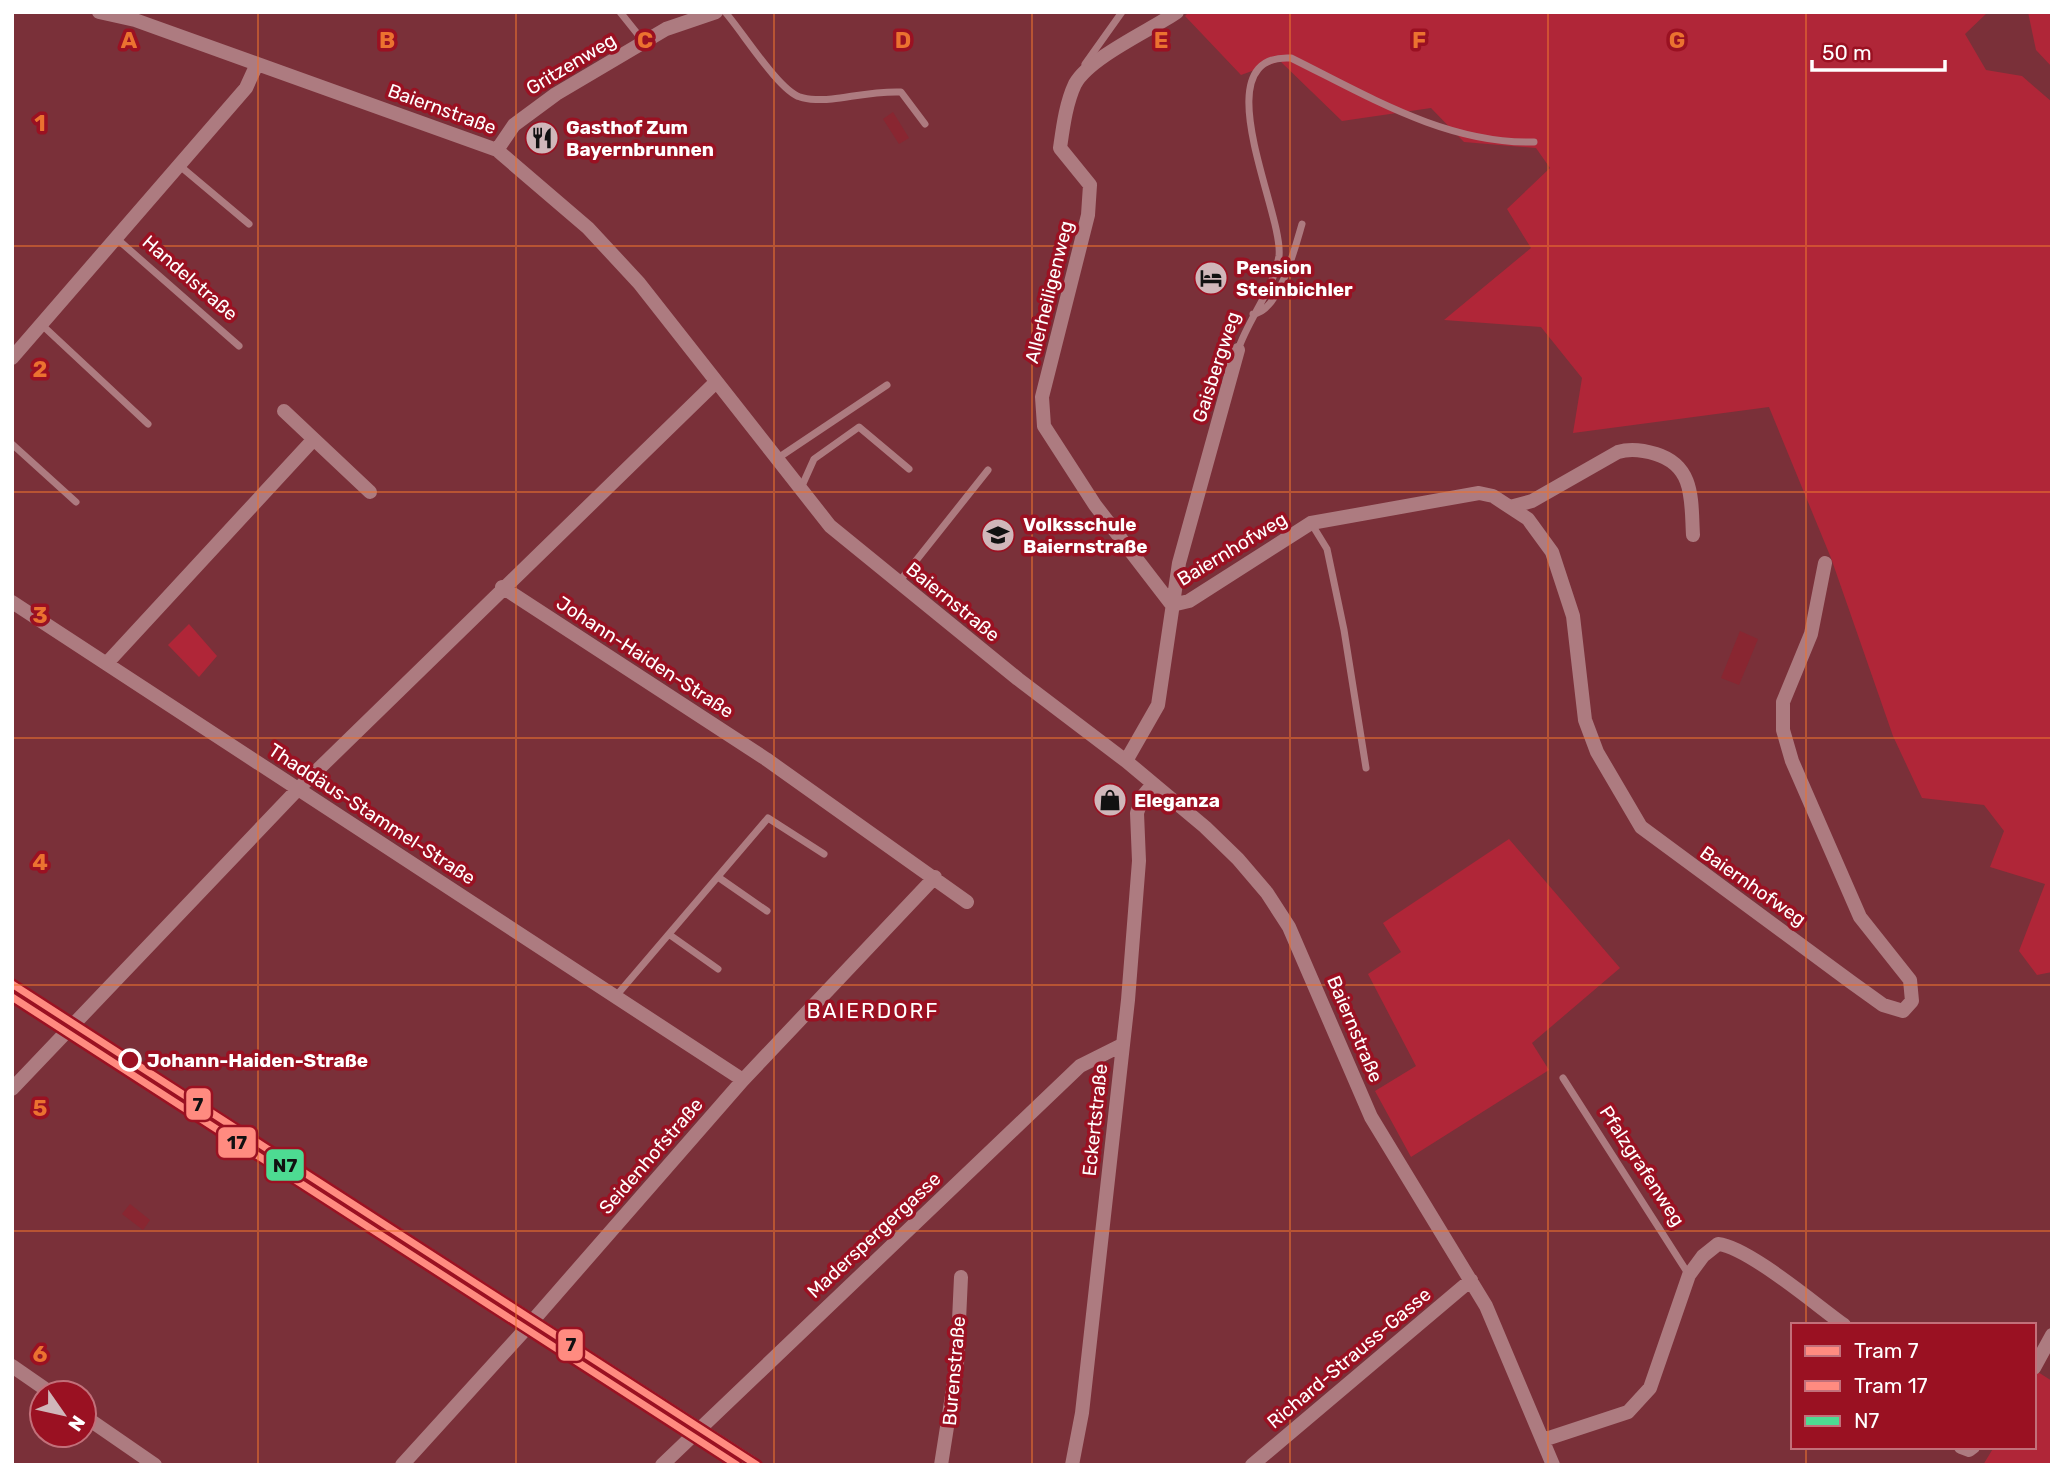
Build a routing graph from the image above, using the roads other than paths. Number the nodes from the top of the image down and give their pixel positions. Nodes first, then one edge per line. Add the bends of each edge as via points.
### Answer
1 (99, 12) edge
2 (620, 12) edge
3 (716, 12) edge
4 (726, 12) edge
5 (1122, 12) edge
6 (1177, 12) edge
7 (644, 43) junction
8 (257, 64) junction
9 (1081, 78) junction
10 (925, 124) dead end
11 (1534, 142) dead end
12 (497, 150) junction
13 (180, 166) junction
14 (249, 224) dead end
15 (1302, 224) dead end
16 (116, 238) junction
17 (1253, 314) junction
18 (42, 324) junction
19 (239, 346) dead end
20 (1238, 350) joint
21 (12, 358) edge
22 (716, 382) junction
23 (887, 385) dead end
24 (284, 411) dead end
25 (148, 424) dead end
26 (313, 440) junction
27 (12, 444) edge
28 (778, 458) junction
29 (909, 469) dead end
30 (988, 470) dead end
31 (801, 489) junction
32 (370, 492) dead end
33 (76, 502) dead end
34 (1510, 506) junction
35 (1311, 523) junction
36 (1693, 536) dead end
37 (1825, 563) dead end
38 (899, 582) junction
39 (502, 587) junction
40 (12, 602) edge
41 (1172, 605) junction
42 (107, 663) junction
43 (1126, 761) junction
44 (1366, 768) dead end
45 (1153, 784) junction
46 (298, 789) junction
47 (824, 854) dead end
48 (718, 877) junction
49 (935, 877) junction
50 (967, 902) dead end
51 (767, 911) dead end
52 (670, 935) junction
53 (718, 969) dead end
54 (12, 989) edge
55 (616, 996) junction
56 (70, 1026) junction
57 (1122, 1045) junction
58 (1563, 1078) dead end
59 (743, 1080) junction
60 (12, 1089) edge
61 (1689, 1275) junction
62 (961, 1277) dead end
63 (1471, 1280) junction
64 (531, 1323) junction
65 (1841, 1323) edge
66 (2052, 1335) edge
67 (2036, 1364) edge
68 (12, 1366) edge
69 (31, 1379) edge
70 (98, 1426) edge
71 (696, 1430) junction
72 (1543, 1440) junction
73 (155, 1465) edge
74 (402, 1465) edge
75 (662, 1465) edge
76 (750, 1465) edge
77 (941, 1465) edge
78 (1072, 1465) edge
79 (1252, 1465) edge
80 (1553, 1465) edge

1 - 8 street, Baiernstraße via 135,20
2 - 7 lane
3 - 7 street, Gritzenweg via 666,29
4 - 10 lane via 775,77 798,97 830,100 874,91 901,92
5 - 9 lane via 1083,67
6 - 9 street, Allerheiligenweg via 1123,44
7 - 12 street, Gritzenweg via 526,115
8 - 12 street, Baiernstraße
8 - 13 street, Handelstraße via 246,88
9 - 41 street, Allerheiligenweg via 1064,120 1060,148 1090,185 1088,215 1042,397 1044,426 1095,505
11 - 17 lane, Gaisbergweg via 1502,143 1451,132 1291,58 1276,57 1260,64 1248,80 1251,112 1279,256
12 - 22 street, Baiernstraße via 588,228 639,283
13 - 14 lane
13 - 16 street, Handelstraße
15 - 17 lane via 1279,289 1259,314
16 - 18 street, Handelstraße
16 - 19 lane, Handelstraße
17 - 20 lane, Gaisbergweg
18 - 21 street, Handelstraße
18 - 25 lane
20 - 41 street, Gaisbergweg
22 - 28 street, Baiernstraße
22 - 39 street
23 - 28 lane
24 - 26 street
26 - 32 street
26 - 42 street
27 - 33 lane
28 - 31 street, Baiernstraße
29 - 31 lane via 859,428 814,459
30 - 38 lane
31 - 38 street, Baiernstraße via 830,526
34 - 35 street, Baiernhofweg via 1493,495 1479,493
34 - 36 street via 1532,501 1618,452 1634,449 1665,457 1688,478
34 - 37 street, Baiernhofweg via 1528,519 1552,552 1573,616 1586,720 1597,752 1641,827 1861,990 1903,1011 1912,1001 1910,980 1860,917 1783,730 1783,702 1811,634
35 - 41 street, Baiernhofweg via 1189,601
35 - 44 lane, Baiernhofweg via 1327,549
38 - 43 street, Baiernstraße
39 - 46 street
39 - 49 street, Johann-Haiden-Straße via 766,759
40 - 42 street, Thaddäus-Stammel-Straße
41 - 43 street, Gaisbergweg via 1158,705
42 - 46 street, Thaddäus-Stammel-Straße
43 - 45 street, Baiernstraße
45 - 57 street, Eckertstraße via 1137,813 1139,861
45 - 63 street, Baiernstraße via 1205,827 1267,893 1311,973 1371,1117
46 - 55 street, Thaddäus-Stammel-Straße
46 - 56 street
47 - 48 lane via 768,818
48 - 51 lane
48 - 52 lane
49 - 50 street
49 - 59 street, Seidenhofstraße
52 - 53 lane
52 - 55 lane
54 - 56 street
55 - 59 street, Thaddäus-Stammel-Straße
56 - 60 street
56 - 64 street
57 - 71 street, Maderspergergasse via 1080,1066
57 - 78 street, Eckertstraße
58 - 61 lane, Pfalzgrafenweg
59 - 64 street, Seidenhofstraße
61 - 65 street via 1718,1244 1730,1245
61 - 72 street via 1650,1388 1636,1404 1628,1412
62 - 77 street, Burenstraße via 957,1364
63 - 72 street, Baiernstraße
63 - 79 street, Richard-Strauss-Gasse
64 - 71 street
64 - 74 street, Seidenhofstraße
66 - 67 street
68 - 69 street
70 - 73 street
71 - 75 street, Maderspergergasse
71 - 76 street
72 - 80 street, Baiernstraße

